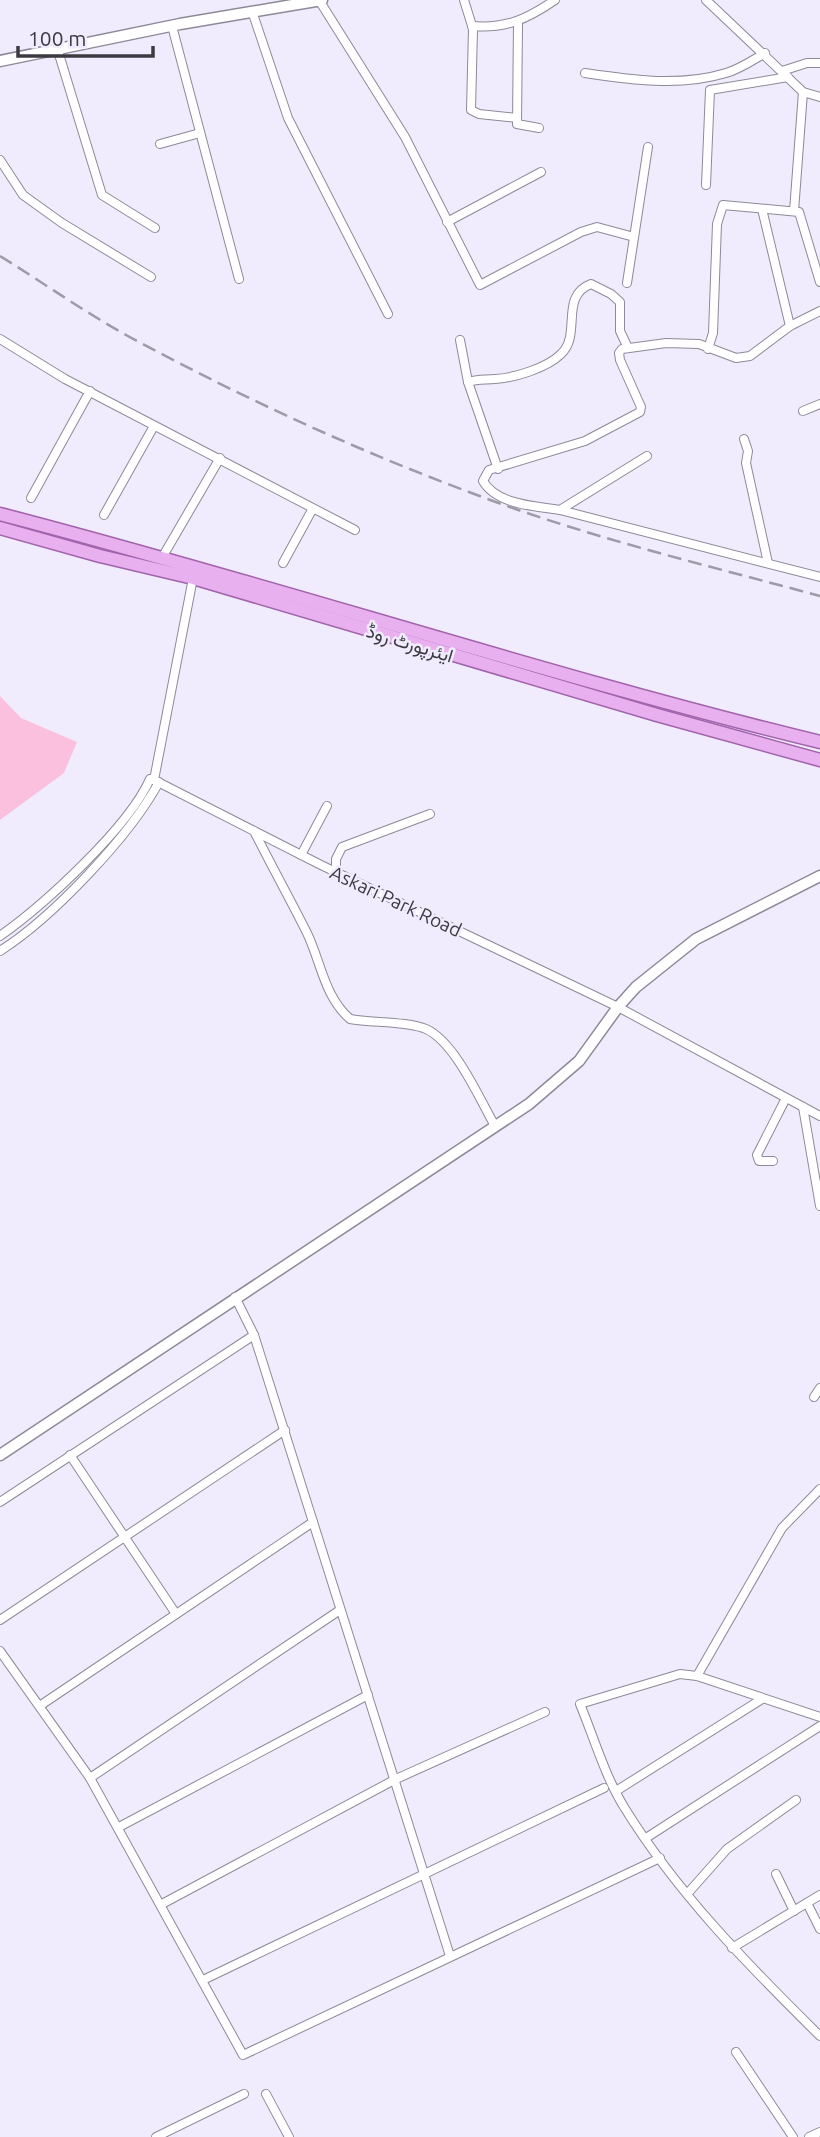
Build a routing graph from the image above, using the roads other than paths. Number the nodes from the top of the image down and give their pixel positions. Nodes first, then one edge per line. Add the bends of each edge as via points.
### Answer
1 (320, 0) edge
2 (464, 0) edge
3 (555, 0) edge
4 (706, 0) edge
5 (252, 12) junction
6 (518, 23) junction
7 (172, 26) junction
8 (472, 26) junction
9 (58, 51) junction
10 (765, 53) junction
11 (0, 61) edge
12 (820, 63) edge
13 (585, 73) dead end
14 (785, 74) junction
15 (803, 92) junction
16 (820, 97) edge
17 (517, 118) junction
18 (539, 128) dead end
19 (200, 133) junction
20 (160, 144) dead end
21 (648, 147) dead end
22 (0, 160) edge
23 (541, 172) dead end
24 (706, 185) dead end
25 (762, 209) junction
26 (794, 211) junction
27 (447, 222) junction
28 (155, 228) dead end
29 (634, 237) junction
30 (151, 277) dead end
31 (239, 279) dead end
32 (820, 282) edge
33 (626, 283) dead end
34 (820, 311) edge
35 (388, 314) dead end
36 (790, 326) junction
37 (0, 339) edge
38 (460, 340) dead end
39 (628, 348) junction
40 (708, 349) junction
41 (468, 382) junction
42 (90, 391) junction
43 (820, 404) edge
44 (803, 411) dead end
45 (154, 426) junction
46 (744, 439) dead end
47 (648, 456) dead end
48 (220, 458) junction
49 (498, 469) junction
50 (31, 498) dead end
51 (312, 510) junction
52 (560, 510) junction
53 (0, 514) edge
54 (104, 515) dead end
55 (0, 527) edge
56 (355, 530) dead end
57 (163, 556) junction
58 (283, 563) dead end
59 (768, 563) junction
60 (818, 575) edge
61 (193, 578) junction
62 (820, 742) edge
63 (820, 760) edge
64 (155, 780) junction
65 (327, 806) dead end
66 (430, 814) dead end
67 (254, 831) junction
68 (301, 855) junction
69 (337, 873) junction
70 (820, 876) edge
71 (0, 936) edge
72 (0, 951) edge
73 (618, 1007) junction
74 (786, 1098) junction
75 (803, 1107) junction
76 (820, 1116) edge
77 (495, 1126) junction
78 (773, 1161) dead end
79 (820, 1206) edge
80 (236, 1297) junction
81 (254, 1335) junction
82 (820, 1388) edge
83 (814, 1397) dead end
84 (285, 1430) junction
85 (0, 1455) edge
86 (70, 1455) junction
87 (820, 1489) edge
88 (0, 1502) edge
89 (313, 1522) junction
90 (124, 1536) junction
91 (341, 1610) junction
92 (176, 1614) junction
93 (0, 1620) edge
94 (0, 1651) edge
95 (697, 1676) junction
96 (368, 1695) junction
97 (762, 1699) junction
98 (41, 1705) junction
99 (545, 1712) dead end
100 (820, 1717) edge
101 (820, 1726) edge
102 (90, 1778) junction
103 (396, 1779) junction
104 (604, 1788) dead end
105 (616, 1791) junction
106 (796, 1800) dead end
107 (119, 1827) junction
108 (646, 1838) junction
109 (660, 1858) junction
110 (776, 1874) dead end
111 (425, 1876) junction
112 (688, 1893) junction
113 (820, 1895) edge
114 (807, 1903) junction
115 (162, 1904) junction
116 (794, 1910) junction
117 (820, 1929) edge
118 (732, 1948) junction
119 (450, 1956) junction
120 (203, 1980) junction
121 (820, 2036) edge
122 (736, 2052) dead end
123 (244, 2094) dead end
124 (266, 2094) dead end
125 (820, 2132) edge
126 (156, 2137) edge
127 (289, 2137) edge
128 (793, 2137) edge
129 (809, 2137) edge

1 - 5 street
1 - 27 street via 405,137
2 - 8 street
3 - 6 street
4 - 10 street
5 - 7 street
5 - 35 street via 288,118
6 - 8 street
6 - 17 street
7 - 9 street
7 - 19 street
8 - 17 street via 471,110
9 - 11 street
9 - 28 street via 102,195
10 - 13 street via 729,73 709,77 648,82
10 - 14 street
12 - 14 street via 807,63
14 - 15 street
14 - 24 street via 710,90
15 - 16 street
15 - 26 street
17 - 18 street via 517,124
19 - 20 street
19 - 31 street
21 - 29 street
22 - 30 street via 23,195
23 - 27 street
25 - 26 street
25 - 36 street
25 - 40 street via 723,205 720,209 713,333
26 - 32 street via 801,214
27 - 29 street via 480,285 581,232 597,228
29 - 33 street
34 - 36 street
36 - 40 street via 750,356 736,358
37 - 42 street
38 - 41 street
39 - 40 street via 666,343 699,344
39 - 41 street via 620,331 620,302 591,284 573,298 567,341 560,356 521,374
39 - 49 street via 619,352 620,360 640,412 585,441
41 - 49 street
42 - 45 street
42 - 50 street
43 - 44 street
45 - 48 street
45 - 54 street
46 - 59 street
47 - 52 street
48 - 51 street
48 - 57 street
49 - 52 street via 489,470 484,481 488,489 514,502
51 - 56 street
51 - 58 street
52 - 59 street
53 - 57 main road, ایئرپورٹ روڈ
55 - 61 main road, ایئرپورٹ روڈ
57 - 62 main road, ایئرپورٹ روڈ via 659,703
59 - 60 street
61 - 63 main road, ایئرپورٹ روڈ
61 - 64 street
64 - 67 street, Askari Park Road
64 - 71 street via 117,827 32,912
64 - 72 street via 128,831 44,917
65 - 68 street
66 - 69 street via 342,846 336,859
67 - 68 street, Askari Park Road
67 - 77 street via 342,1011 350,1019 424,1028 439,1037
68 - 69 street, Askari Park Road
69 - 73 street, Askari Park Road
70 - 73 street via 696,939
73 - 74 street, Askari Park Road
73 - 77 street via 579,1061 530,1104
74 - 75 street, Askari Park Road
74 - 78 street via 757,1155 760,1161
75 - 76 street, Askari Park Road
75 - 79 street
77 - 80 street
80 - 81 street
80 - 85 street
81 - 84 street
81 - 86 street
82 - 83 street
84 - 89 street
84 - 90 street
86 - 88 street
86 - 90 street
87 - 95 street via 782,1528
89 - 91 street
89 - 92 street
90 - 92 street
90 - 93 street
91 - 96 street
91 - 102 street
92 - 98 street
94 - 98 street
95 - 97 street
95 - 105 street via 680,1674 580,1704
96 - 103 street
96 - 107 street
97 - 100 street
97 - 105 street
98 - 102 street
99 - 103 street
101 - 108 street
102 - 107 street
103 - 111 street
103 - 115 street
104 - 111 street
105 - 108 street
106 - 112 street via 727,1849
107 - 115 street
108 - 109 street
109 - 112 street
109 - 119 street
110 - 116 street
111 - 119 street
111 - 120 street
112 - 118 street
113 - 114 street
114 - 116 street
114 - 117 street
115 - 120 street
116 - 118 street
118 - 121 street
119 - 120 street via 243,2055
122 - 128 street
123 - 126 street
124 - 127 street
125 - 129 street

